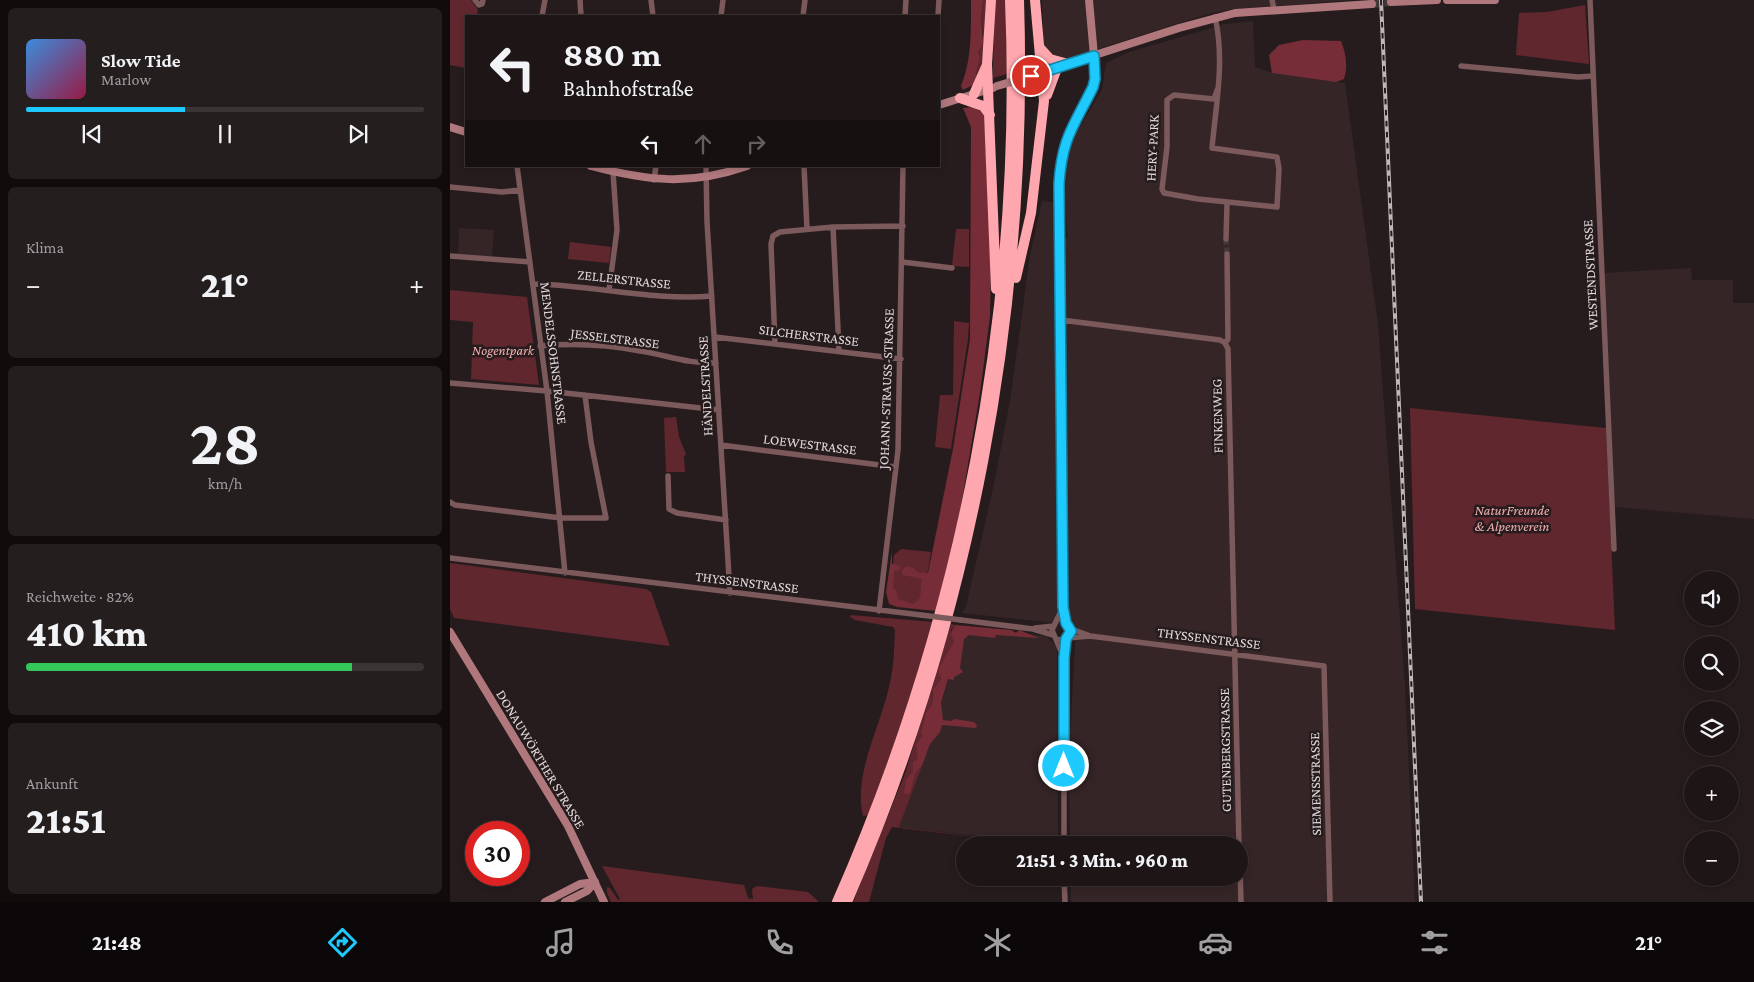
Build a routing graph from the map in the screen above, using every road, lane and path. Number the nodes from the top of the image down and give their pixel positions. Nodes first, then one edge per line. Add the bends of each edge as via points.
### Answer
1 (475, 0) edge
2 (483, 0) edge
3 (545, 0) edge
4 (580, 0) edge
5 (651, 0) edge
6 (723, 0) edge
7 (805, 0) edge
8 (906, 0) edge
9 (938, 0) edge
10 (991, 0) edge
11 (1010, 0) edge
12 (1019, 0) edge
13 (1035, 0) edge
14 (1089, 0) edge
15 (1272, 0) edge
16 (1437, 0) edge
17 (1447, 0) edge
18 (1495, 0) edge
19 (1590, 0) edge
20 (1391, 2) dead end
21 (1372, 4) dead end
22 (1274, 9) junction
23 (542, 15) edge
24 (581, 15) edge
25 (653, 15) edge
26 (721, 15) edge
27 (803, 15) edge
28 (905, 15) edge
29 (938, 15) edge
30 (1215, 17) junction
31 (1041, 49) junction
32 (1094, 56) junction
33 (987, 64) junction
34 (1068, 64) junction
35 (1461, 66) dead end
36 (1057, 68) junction
37 (1039, 73) junction
38 (1593, 76) junction
39 (993, 88) junction
40 (1218, 88) junction
41 (974, 94) junction
42 (960, 98) junction
43 (1044, 101) junction
44 (940, 105) edge
45 (990, 116) junction
46 (450, 127) edge
47 (465, 132) edge
48 (517, 167) edge
49 (595, 167) edge
50 (656, 167) edge
51 (706, 167) edge
52 (744, 167) edge
53 (804, 167) edge
54 (903, 167) edge
55 (613, 172) junction
56 (705, 178) junction
57 (654, 180) junction
58 (450, 188) edge
59 (520, 190) junction
60 (1227, 203) junction
61 (902, 226) junction
62 (833, 227) junction
63 (807, 229) junction
64 (1226, 239) tunnel mouth
65 (1226, 254) tunnel mouth
66 (450, 256) edge
67 (530, 262) junction
68 (902, 262) junction
69 (952, 268) dead end
70 (533, 284) junction
71 (609, 290) junction
72 (712, 296) junction
73 (1008, 303) junction
74 (1061, 320) junction
75 (997, 322) junction
76 (715, 336) junction
77 (774, 343) junction
78 (1225, 343) junction
79 (540, 346) junction
80 (839, 350) junction
81 (901, 359) junction
82 (716, 363) junction
83 (450, 383) edge
84 (547, 391) junction
85 (585, 395) junction
86 (719, 410) junction
87 (721, 445) junction
88 (896, 467) junction
89 (668, 476) dead end
90 (450, 502) edge
91 (561, 518) junction
92 (726, 520) junction
93 (1614, 549) dead end
94 (450, 559) edge
95 (566, 572) junction
96 (730, 593) junction
97 (1063, 607) junction
98 (879, 611) junction
99 (1066, 623) junction
100 (1056, 624) junction
101 (1032, 629) junction
102 (1071, 629) junction
103 (450, 632) edge
104 (1053, 635) junction
105 (1090, 636) junction
106 (1067, 639) junction
107 (1057, 640) junction
108 (454, 643) edge
109 (1235, 654) junction
110 (1064, 658) junction
111 (1324, 666) joint
112 (1064, 836) edge
113 (1240, 836) edge
114 (596, 882) junction
115 (1064, 886) edge
116 (1241, 886) edge
117 (545, 902) edge
118 (565, 902) edge
119 (604, 902) edge
120 (837, 902) edge
121 (847, 902) edge
122 (1065, 902) edge
123 (1241, 902) edge
124 (1330, 902) edge

1 - 2 street via 479,5
3 - 23 street
4 - 24 street
5 - 25 street
6 - 26 street
7 - 27 street
8 - 28 street
9 - 29 street
10 - 33 highway
11 - 75 highway via 1010,163
12 - 73 highway via 1019,162
13 - 31 highway
14 - 32 main road
15 - 22 street
16 - 20 main road
17 - 18 main road
19 - 38 street, WESTENDSTRASSE
21 - 22 main road
22 - 30 main road
30 - 32 main road
30 - 40 street, HERY-PARK via 1221,51
31 - 34 highway via 1050,59
31 - 37 highway
32 - 34 main road
32 - 74 street via 1093,87 1067,137 1060,166
33 - 39 highway
33 - 41 highway
34 - 36 main road
35 - 38 street via 1578,78
36 - 37 main road
36 - 43 highway
37 - 39 main road, bridge
37 - 43 highway
38 - 93 street, WESTENDSTRASSE
39 - 41 main road
39 - 45 highway
40 - 60 street, HERY-PARK via 1214,99 1178,95 1168,98 1162,189 1167,195
40 - 60 street, HERY-PARK via 1212,148 1274,155 1279,160 1277,207
41 - 42 main road
42 - 44 main road
42 - 45 highway via 983,106
43 - 73 highway via 1029,227
45 - 75 highway
46 - 47 main road
48 - 59 street, MENDELSSOHNSTRASSE
49 - 55 main road
50 - 57 street
51 - 56 street, HÄNDELSTRASSE
52 - 56 main road
53 - 63 street
54 - 61 street, JOHANN-STRAUSS-STRASSE
55 - 57 main road
55 - 71 street via 617,230
56 - 57 main road
56 - 72 street, HÄNDELSTRASSE
58 - 59 street via 502,192
59 - 67 street, MENDELSSOHNSTRASSE
60 - 64 street
61 - 62 street
61 - 68 street, JOHANN-STRAUSS-STRASSE
62 - 63 street
62 - 80 street
63 - 77 street via 778,232 773,236
65 - 78 street via 1228,339
66 - 67 street
67 - 70 street, MENDELSSOHNSTRASSE
68 - 69 street
68 - 81 street, JOHANN-STRAUSS-STRASSE
70 - 71 street, ZELLERSTRASSE
70 - 79 street, MENDELSSOHNSTRASSE
71 - 72 street, ZELLERSTRASSE via 677,297
72 - 76 street, HÄNDELSTRASSE
73 - 121 highway via 986,457 948,618 907,748
74 - 78 street
74 - 97 street
75 - 120 highway via 976,460 945,594 899,746
76 - 77 street, SILCHERSTRASSE
76 - 82 street, HÄNDELSTRASSE
77 - 80 street, SILCHERSTRASSE
78 - 109 street, FINKENWEG via 1228,349
79 - 82 street, JESSELSTRASSE via 567,344 638,350 695,364
79 - 84 street, MENDELSSOHNSTRASSE
80 - 81 street, SILCHERSTRASSE
81 - 88 street, JOHANN-STRAUSS-STRASSE
82 - 86 street, HÄNDELSTRASSE
83 - 84 street
84 - 85 street
84 - 91 street, MENDELSSOHNSTRASSE
85 - 86 street
85 - 91 street via 594,463 606,518
86 - 87 street, HÄNDELSTRASSE
87 - 88 street, LOEWESTRASSE
87 - 92 street, HÄNDELSTRASSE
88 - 98 street, JOHANN-STRAUSS-STRASSE
89 - 92 street via 669,509
90 - 91 street
91 - 95 street, MENDELSSOHNSTRASSE
92 - 96 street, HÄNDELSTRASSE
94 - 95 street, THYSSENSTRASSE
95 - 96 street, THYSSENSTRASSE
96 - 98 street, THYSSENSTRASSE
97 - 99 street
97 - 100 street
98 - 101 street, THYSSENSTRASSE, bridge
99 - 100 street
99 - 102 street
100 - 101 street, THYSSENSTRASSE
100 - 104 street
101 - 104 street, THYSSENSTRASSE
102 - 105 street, THYSSENSTRASSE
102 - 106 street
103 - 108 main road, DONAUWÖRTHER STRASSE
104 - 107 street
105 - 106 street, THYSSENSTRASSE
105 - 109 street, THYSSENSTRASSE
106 - 107 street
106 - 110 street
107 - 110 street
108 - 114 main road, DONAUWÖRTHER STRASSE via 568,826
109 - 111 street, THYSSENSTRASSE
109 - 113 street, GUTENBERGSTRASSE
110 - 112 street
111 - 124 street, SIEMENSSTRASSE
114 - 117 main road via 580,884
114 - 118 main road via 587,891
114 - 119 main road, DONAUWÖRTHER STRASSE
115 - 122 street
116 - 123 street

